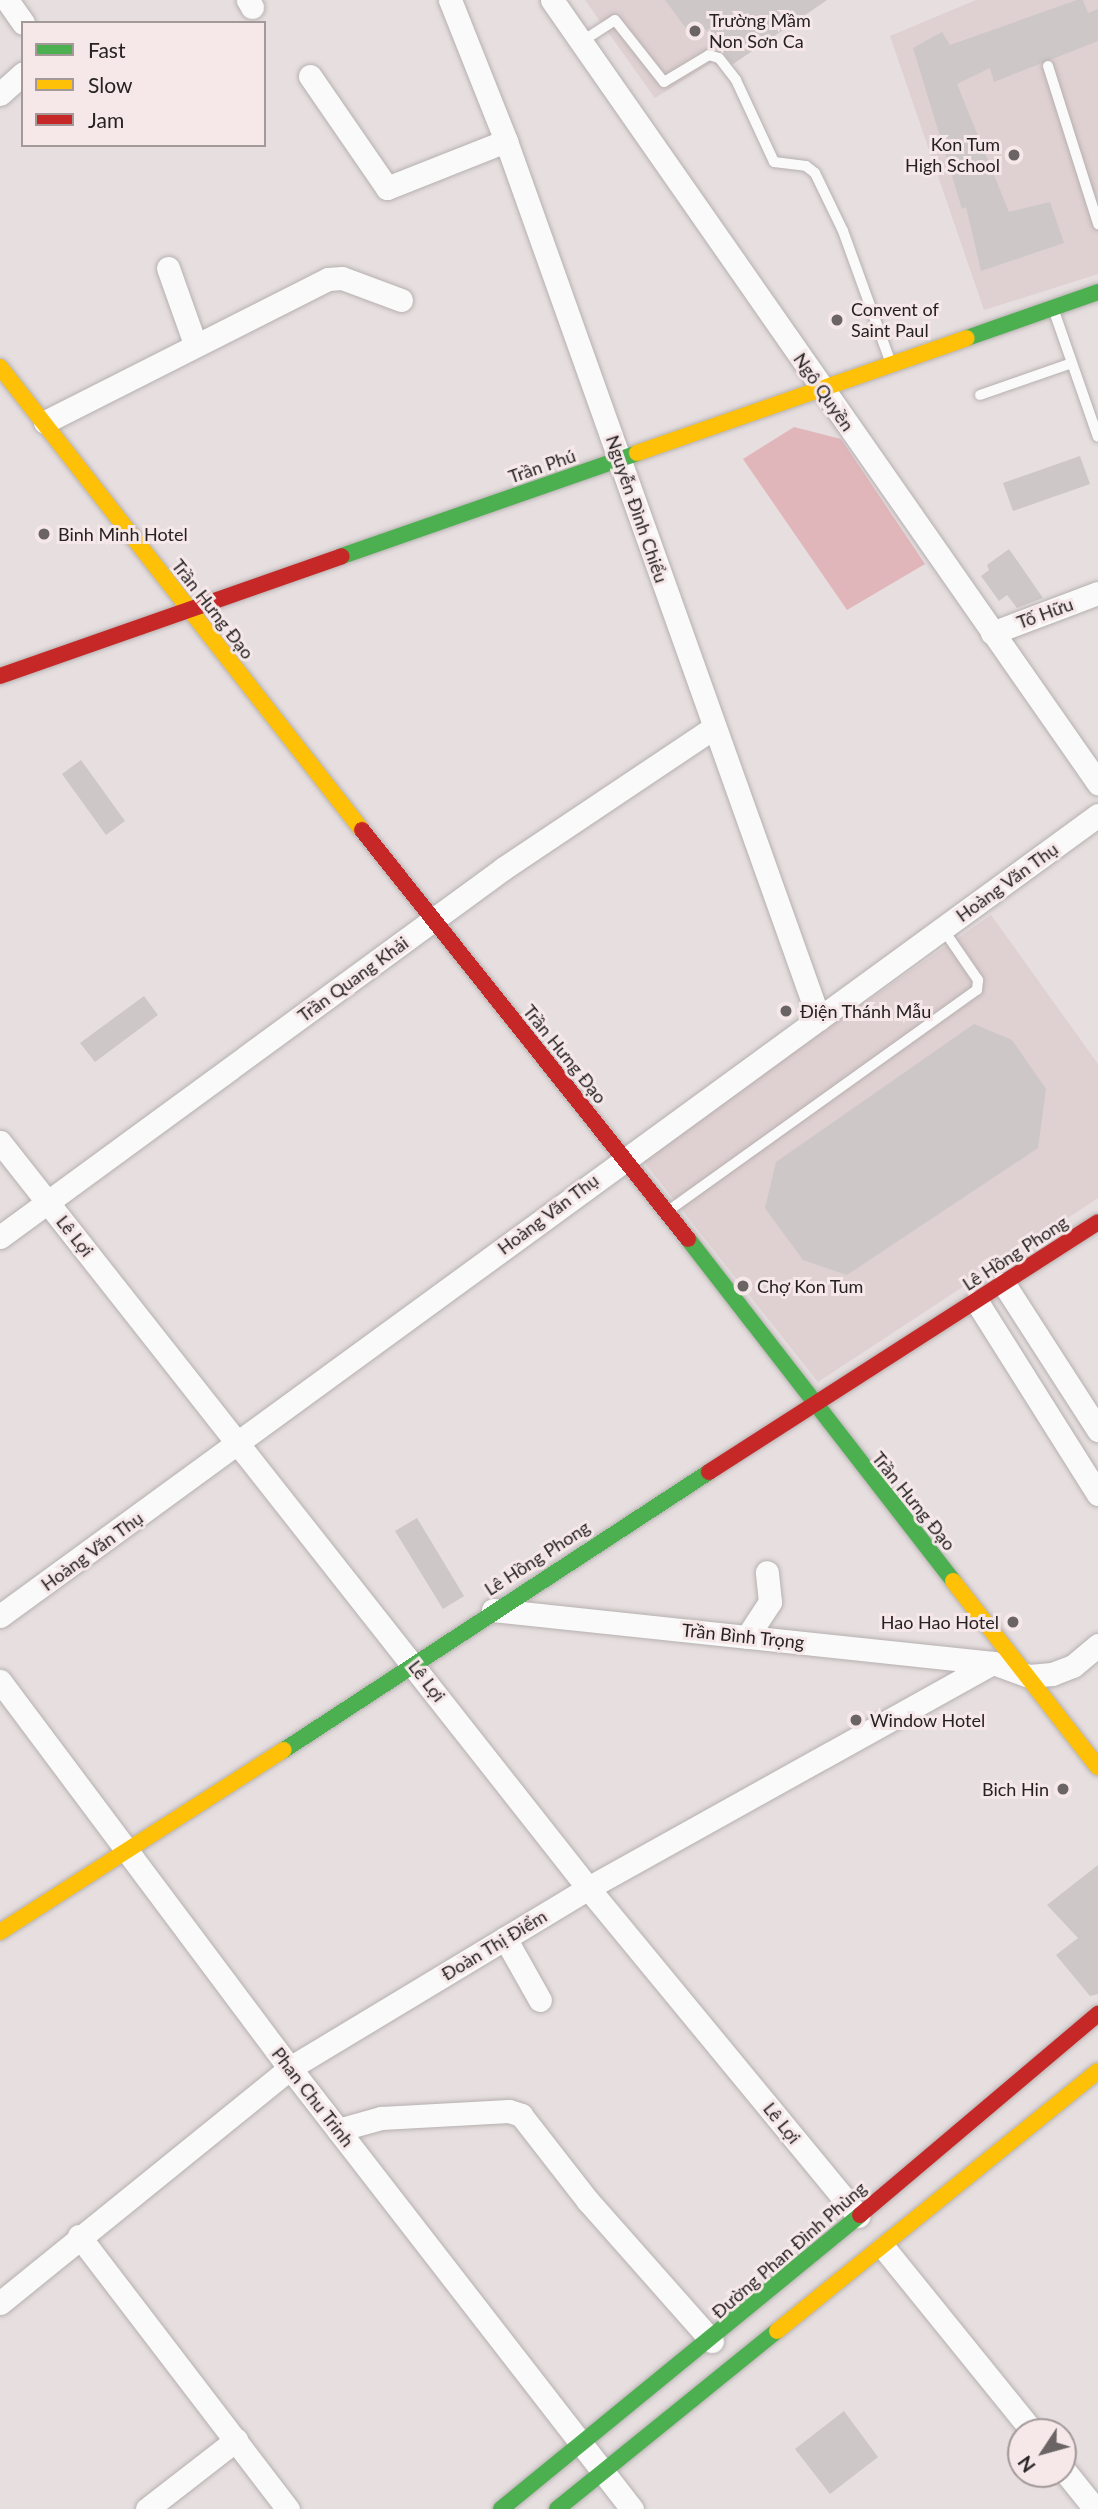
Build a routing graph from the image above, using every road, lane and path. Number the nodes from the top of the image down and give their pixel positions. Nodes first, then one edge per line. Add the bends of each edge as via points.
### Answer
1 (7, 0) edge
2 (450, 0) edge
3 (552, 0) edge
4 (22, 21) edge
5 (581, 42) junction
6 (1048, 66) dead end
7 (21, 75) edge
8 (310, 76) dead end
9 (0, 94) edge
10 (506, 141) junction
11 (1098, 224) edge
12 (168, 268) dead end
13 (1098, 292) edge
14 (401, 300) dead end
15 (1053, 308) junction
16 (195, 344) junction
17 (1072, 363) junction
18 (891, 364) junction
19 (3, 377) edge
20 (822, 388) junction
21 (981, 395) dead end
22 (45, 422) junction
23 (1098, 437) edge
24 (620, 459) junction
25 (1098, 593) edge
26 (189, 610) junction
27 (992, 633) junction
28 (0, 676) edge
29 (712, 729) junction
30 (1098, 783) edge
31 (1098, 815) edge
32 (432, 920) junction
33 (943, 929) junction
34 (819, 1019) junction
35 (0, 1142) edge
36 (624, 1157) junction
37 (48, 1203) junction
38 (666, 1212) junction
39 (1098, 1222) edge
40 (0, 1237) edge
41 (1004, 1284) junction
42 (977, 1302) junction
43 (813, 1404) junction
44 (1098, 1430) edge
45 (241, 1443) junction
46 (1098, 1494) edge
47 (767, 1572) dead end
48 (493, 1609) junction
49 (0, 1616) edge
50 (747, 1637) junction
51 (1096, 1649) edge
52 (413, 1662) junction
53 (993, 1663) junction
54 (1029, 1676) junction
55 (0, 1681) edge
56 (1098, 1767) edge
57 (128, 1854) junction
58 (588, 1888) junction
59 (0, 1932) edge
60 (505, 1938) junction
61 (540, 2000) dead end
62 (1098, 2014) edge
63 (290, 2068) junction
64 (1098, 2071) edge
65 (338, 2130) junction
66 (858, 2216) junction
67 (79, 2236) junction
68 (884, 2248) junction
69 (0, 2303) edge
70 (712, 2342) junction
71 (1022, 2418) edge
72 (236, 2440) junction
73 (582, 2444) junction
74 (603, 2471) junction
75 (1077, 2486) edge
76 (147, 2509) edge
77 (288, 2509) edge
78 (501, 2509) edge
79 (557, 2509) edge
80 (632, 2509) edge
81 (1096, 2509) edge

1 - 4 street
2 - 10 street, Nguyễn Đình Chiểu
3 - 5 street, Ngô Quyền
5 - 18 lane via 615,19 663,82 709,55 719,58 736,80 774,162 806,166 815,173 843,230
5 - 20 street, Ngô Quyền
6 - 11 lane
7 - 9 street
8 - 10 street via 387,188
10 - 24 street, Nguyễn Đình Chiểu
12 - 16 street
13 - 15 street, Trần Phú
14 - 16 street via 342,278 328,279
15 - 17 lane
15 - 18 street, Trần Phú
16 - 22 street
17 - 21 lane
17 - 23 lane
18 - 20 street, Trần Phú
19 - 22 street, Trần Hưng Đạo
20 - 24 street, Trần Phú
20 - 27 street, Ngô Quyền
22 - 26 street, Trần Hưng Đạo
24 - 26 street, Trần Phú
24 - 29 street, Nguyễn Đình Chiểu
25 - 27 street, Tố Hữu
26 - 28 street, Trần Phú
26 - 32 street, Trần Hưng Đạo
27 - 30 street, Ngô Quyền
29 - 32 street, Trần Quang Khải via 621,786
29 - 34 street, Nguyễn Đình Chiểu
31 - 33 street, Hoàng Văn Thụ
32 - 36 street, Trần Hưng Đạo
32 - 37 street, Trần Quang Khải
33 - 34 street, Hoàng Văn Thụ
33 - 38 lane via 978,980 977,990
34 - 36 street, Hoàng Văn Thụ
35 - 37 street, Lê Lợi
36 - 38 street, Trần Hưng Đạo
36 - 45 street, Hoàng Văn Thụ
37 - 40 street, Trần Quang Khải
37 - 45 street, Lê Lợi
38 - 43 street, Trần Hưng Đạo
39 - 41 street, Lê Hồng Phong
41 - 42 street, Lê Hồng Phong
41 - 44 street
42 - 43 street, Lê Hồng Phong
42 - 46 street
43 - 48 street, Lê Hồng Phong
43 - 54 street, Trần Hưng Đạo
45 - 49 street, Hoàng Văn Thụ
45 - 52 street, Lê Lợi
47 - 50 street via 770,1602
48 - 50 street, Trần Bình Trọng
48 - 52 street, Lê Hồng Phong
50 - 53 street, Trần Bình Trọng
51 - 54 street via 1073,1665
52 - 57 street, Lê Hồng Phong
52 - 58 street, Lê Lợi
53 - 54 street
53 - 58 street, Đoàn Thị Điểm
54 - 56 street, Trần Hưng Đạo
55 - 57 street, Phan Chu Trinh
57 - 59 street, Lê Hồng Phong
57 - 63 street, Phan Chu Trinh
58 - 60 street, Đoàn Thị Điểm
58 - 66 street, Lê Lợi
60 - 61 street
60 - 63 street, Đoàn Thị Điểm
62 - 66 street, Đường Phan Đình Phùng
63 - 65 street, Phan Chu Trinh
63 - 67 street, Đoàn Thị Điểm
64 - 68 street
65 - 70 street via 381,2119 509,2111 521,2115 588,2201
65 - 73 street, Phan Chu Trinh
66 - 70 street, Đường Phan Đình Phùng
67 - 69 street, Đoàn Thị Điểm
67 - 72 street
68 - 71 street
68 - 74 street
70 - 73 street, Đường Phan Đình Phùng
72 - 76 street
72 - 77 street
73 - 74 street, Phan Chu Trinh
73 - 78 street, Đường Phan Đình Phùng
74 - 79 street
74 - 80 street, Phan Chu Trinh
75 - 81 street

